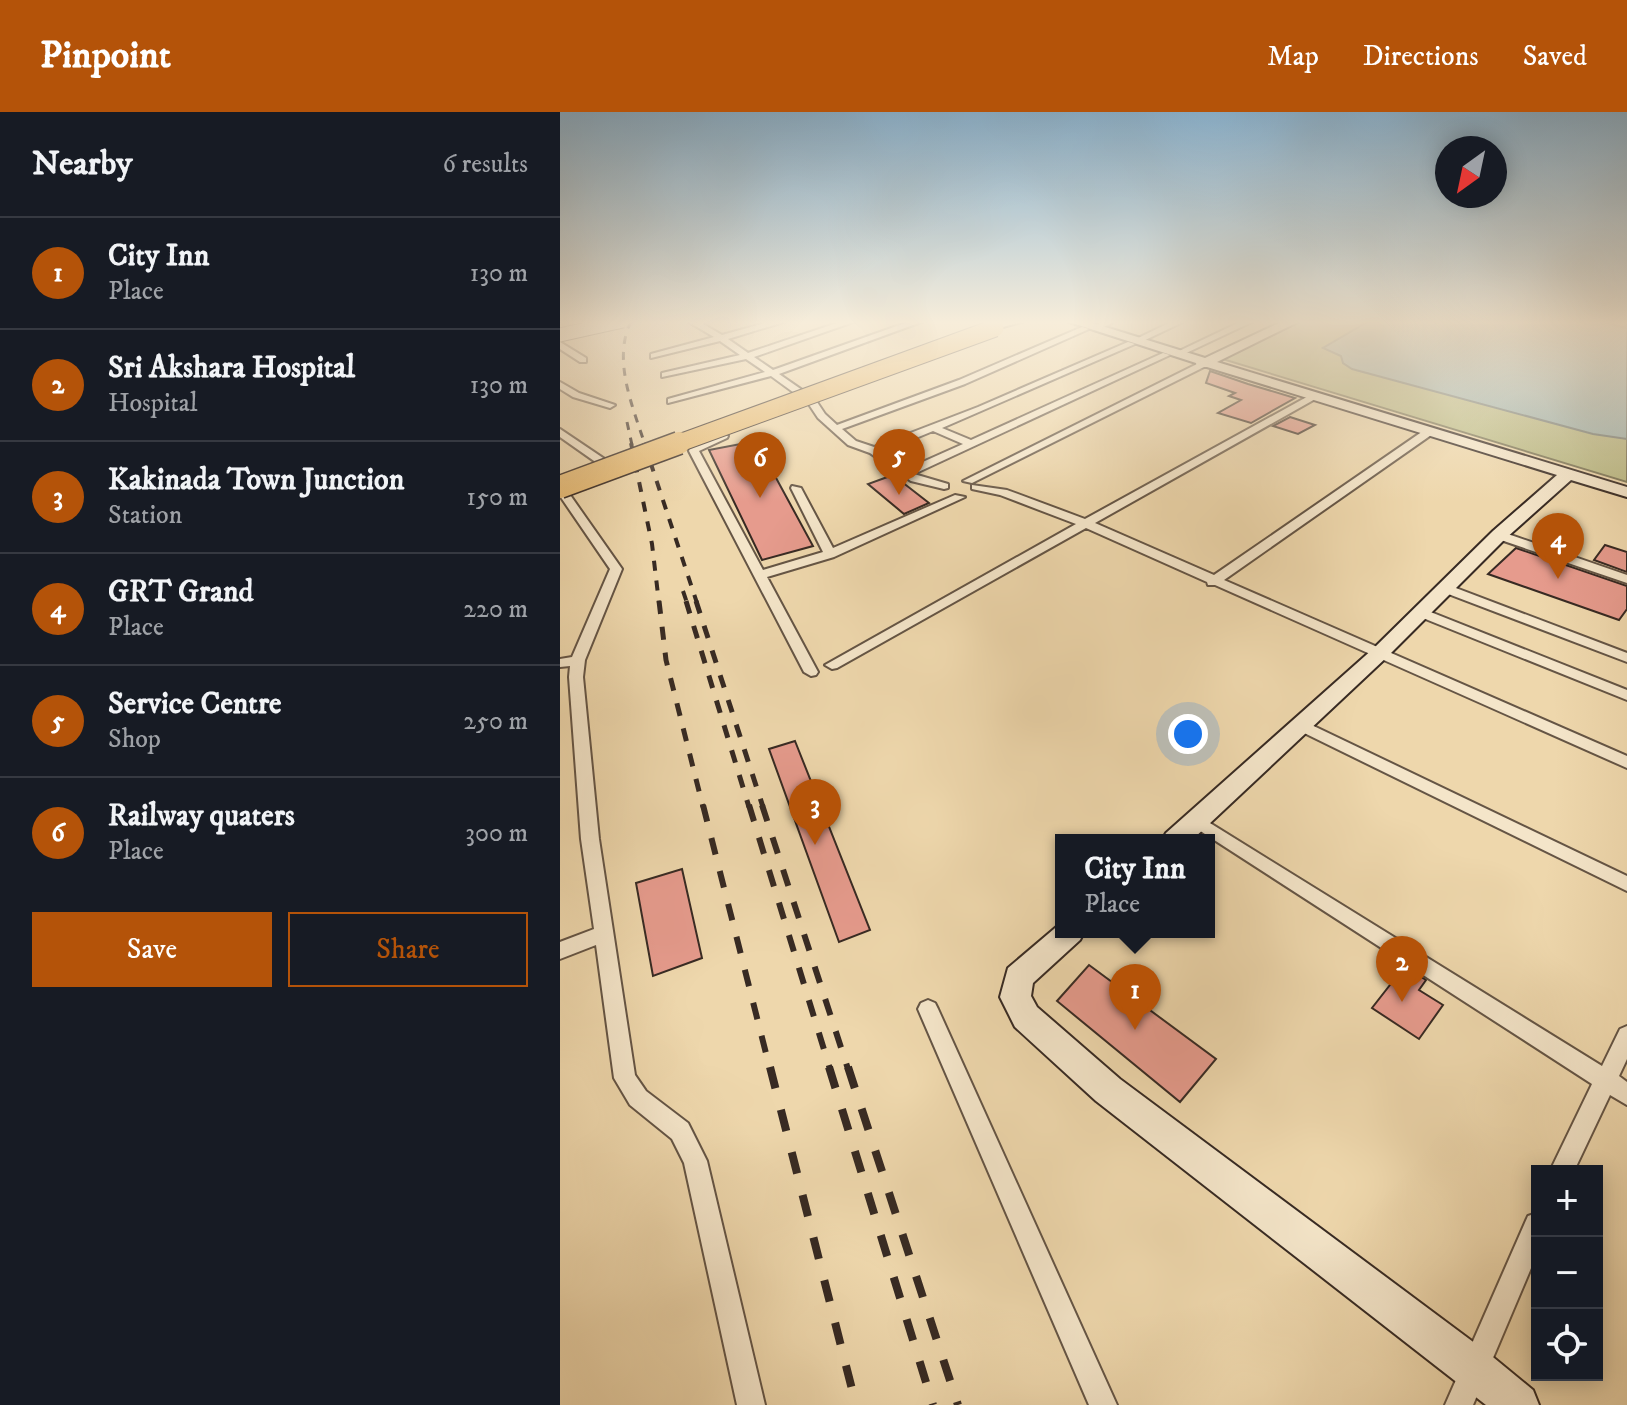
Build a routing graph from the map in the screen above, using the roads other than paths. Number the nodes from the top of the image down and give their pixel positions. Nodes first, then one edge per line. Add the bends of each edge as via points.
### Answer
1 (743, 381) edge
2 (784, 381) edge
3 (838, 381) edge
4 (853, 381) edge
5 (865, 381) edge
6 (964, 381) edge
7 (1043, 381) edge
8 (1111, 381) edge
9 (1170, 381) edge
10 (1268, 381) edge
11 (560, 385) edge
12 (801, 394) junction
13 (576, 395) junction
14 (1314, 396) junction
15 (560, 398) edge
16 (671, 401) dead end
17 (812, 401) junction
18 (610, 405) dead end
19 (934, 428) junction
20 (834, 429) junction
21 (1430, 431) junction
22 (560, 432) edge
23 (972, 444) junction
24 (874, 451) junction
25 (905, 474) junction
26 (1568, 474) junction
27 (560, 480) edge
28 (972, 484) junction
29 (944, 486) junction
30 (796, 488) dead end
31 (560, 490) edge
32 (1627, 492) edge
33 (959, 497) junction
34 (1087, 524) junction
35 (1499, 535) junction
36 (830, 554) junction
37 (758, 576) junction
38 (1627, 579) edge
39 (1213, 582) junction
40 (1448, 589) junction
41 (1423, 613) junction
42 (1381, 652) junction
43 (1627, 658) edge
44 (569, 662) edge
45 (832, 665) dead end
46 (811, 672) dead end
47 (1627, 695) edge
48 (1299, 724) junction
49 (1627, 762) edge
50 (1197, 821) junction
51 (1182, 834) edge
52 (1627, 884) edge
53 (603, 933) junction
54 (1063, 938) edge
55 (560, 951) edge
56 (928, 1009) dead end
57 (1627, 1036) edge
58 (1605, 1081) junction
59 (1627, 1094) edge
60 (1565, 1165) edge
61 (1532, 1237) edge
62 (1474, 1367) junction
63 (751, 1405) edge
64 (1103, 1405) edge
65 (1459, 1405) edge
66 (1518, 1405) edge

1 - 16 street
2 - 12 street
3 - 12 street
4 - 31 highway, bridge
5 - 17 street
6 - 20 street
7 - 19 street
8 - 23 street
9 - 28 street
10 - 14 street
11 - 13 street
12 - 17 street
13 - 15 street
13 - 18 street
14 - 21 street
14 - 34 street
17 - 20 street
17 - 37 street via 695,447
19 - 23 street
19 - 24 street
20 - 24 street
21 - 26 street
21 - 39 street
22 - 27 street via 605,464
23 - 25 street
24 - 25 street
25 - 29 street
26 - 32 street
26 - 35 street
28 - 29 street via 957,481
28 - 33 street via 973,492
28 - 34 street
29 - 33 street via 944,493
30 - 36 street
31 - 44 street via 616,569
33 - 36 street
34 - 39 street
34 - 45 street
35 - 38 street
35 - 40 street
36 - 37 street
37 - 46 street
39 - 42 street
40 - 41 street
40 - 43 street
41 - 42 street
41 - 47 street
42 - 48 street
42 - 49 street
44 - 53 street
48 - 50 street
48 - 52 street
50 - 51 street
50 - 58 street
53 - 55 street
53 - 63 street via 625,1078 638,1098 680,1131 695,1161
54 - 62 street via 1019,977 1015,997 1026,1017 1108,1090
56 - 64 street
57 - 58 street
58 - 59 street
58 - 60 street
61 - 62 street
62 - 65 street
62 - 66 street

